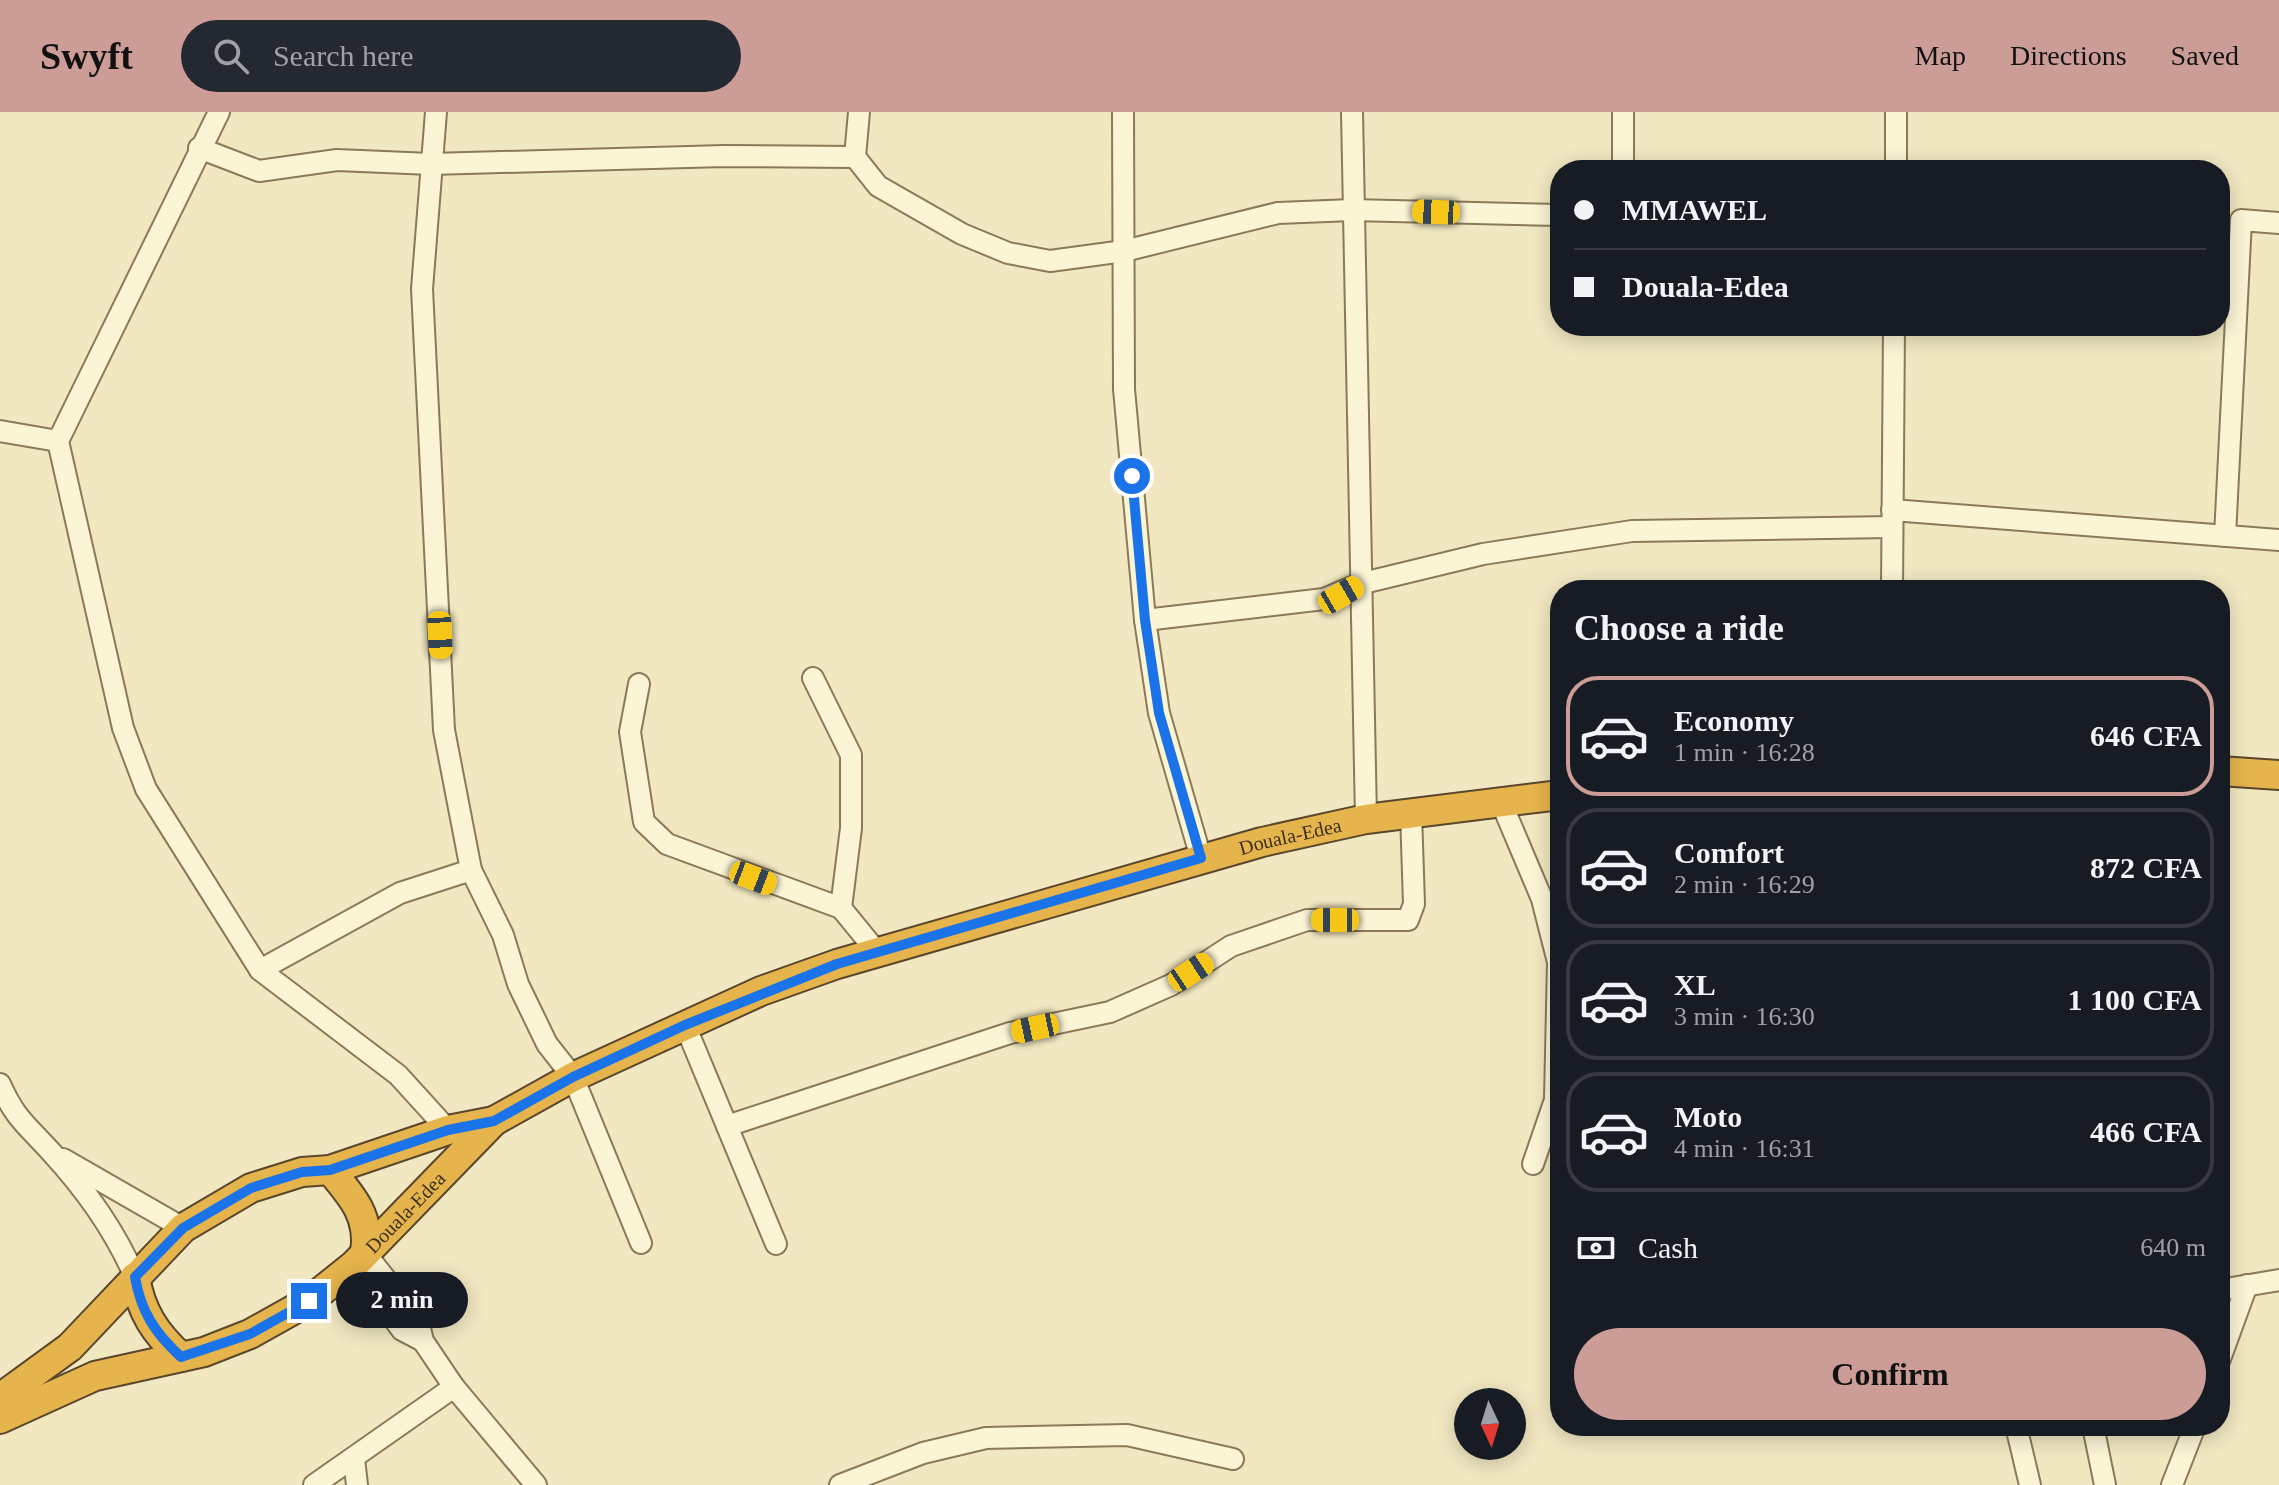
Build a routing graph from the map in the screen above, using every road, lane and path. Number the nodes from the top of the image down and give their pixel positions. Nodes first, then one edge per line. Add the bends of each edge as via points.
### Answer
1 (219, 112) edge
2 (436, 112) edge
3 (859, 112) edge
4 (1123, 112) edge
5 (1352, 112) edge
6 (1623, 112) edge
7 (1896, 112) edge
8 (199, 148) junction
9 (855, 157) junction
10 (1623, 160) edge
11 (1896, 160) edge
12 (431, 164) junction
13 (1352, 210) junction
14 (1550, 215) edge
15 (2279, 223) edge
16 (1124, 251) junction
17 (1894, 336) edge
18 (0, 431) edge
19 (58, 441) junction
20 (1892, 519) junction
21 (2225, 536) junction
22 (2279, 540) edge
23 (1892, 580) edge
24 (1359, 584) junction
25 (1145, 620) junction
26 (813, 678) dead end
27 (639, 684) dead end
28 (2230, 772) edge
29 (2279, 775) edge
30 (1550, 799) edge
31 (1501, 802) junction
32 (1411, 813) junction
33 (1366, 819) junction
34 (1201, 858) junction
35 (471, 870) junction
36 (841, 908) junction
37 (1550, 930) edge
38 (877, 952) junction
39 (260, 970) junction
40 (685, 1025) junction
41 (573, 1077) junction
42 (0, 1084) edge
43 (1550, 1115) edge
44 (494, 1121) junction
45 (727, 1126) junction
46 (448, 1130) junction
47 (53, 1153) junction
48 (1533, 1164) dead end
49 (330, 1170) junction
50 (183, 1228) junction
51 (641, 1243) dead end
52 (776, 1244) dead end
53 (359, 1259) junction
54 (135, 1277) junction
55 (2279, 1280) edge
56 (2247, 1285) junction
57 (2230, 1288) edge
58 (2230, 1332) edge
59 (181, 1357) junction
60 (454, 1387) junction
61 (0, 1398) edge
62 (0, 1419) edge
63 (2018, 1436) edge
64 (2095, 1436) edge
65 (2191, 1436) edge
66 (354, 1459) junction
67 (1233, 1459) dead end
68 (314, 1485) edge
69 (357, 1485) edge
70 (536, 1485) edge
71 (840, 1485) edge
72 (2030, 1485) edge
73 (2105, 1485) edge
74 (2172, 1485) edge

1 - 8 street
2 - 12 street
3 - 9 street
4 - 16 street
5 - 13 street
6 - 10 street
7 - 11 street
8 - 12 street via 259,171 337,160
8 - 19 street
9 - 12 street
9 - 16 street via 878,186 962,234 1008,253 1050,261
12 - 35 street via 422,289 444,730
13 - 14 street
13 - 16 street via 1278,213
13 - 24 street
15 - 21 street via 2241,220
16 - 25 street via 1124,389
17 - 20 street
18 - 19 street
19 - 39 street via 123,728 146,789
20 - 21 street
20 - 23 street
20 - 24 street via 1632,531 1497,552
21 - 22 street
24 - 25 street via 1324,599
24 - 33 street
25 - 34 street via 1159,713
26 - 36 street via 851,755 851,828
27 - 36 street via 630,732 644,822 667,844
28 - 29 highway
30 - 31 highway, Douala-Edea
31 - 32 highway, Douala-Edea
31 - 37 street
32 - 33 highway, Douala-Edea
32 - 45 street via 1414,904 1408,920 1307,920 1231,946 1171,985 1110,1012 1010,1033
33 - 34 highway, Douala-Edea
34 - 38 highway, Douala-Edea
35 - 39 street via 400,893
35 - 41 street via 547,1044
36 - 38 street
38 - 40 highway, Douala-Edea via 761,991
39 - 46 street via 398,1075
40 - 41 highway, Douala-Edea
40 - 45 street
41 - 44 highway, Douala-Edea
41 - 51 street
42 - 47 street via 13,1113
43 - 48 street
44 - 46 highway, Douala-Edea
44 - 53 highway, Douala-Edea
45 - 52 street
46 - 49 highway, Douala-Edea
47 - 50 street
47 - 54 street via 116,1235
49 - 50 highway, Douala-Edea via 302,1172 251,1188
49 - 53 highway via 364,1219 368,1236
50 - 54 highway, Douala-Edea
53 - 59 highway, Douala-Edea via 309,1301 250,1334
53 - 60 street via 418,1320 423,1341
54 - 59 highway via 149,1322
54 - 61 highway, Douala-Edea via 70,1347
55 - 56 street
56 - 57 street
56 - 58 street
59 - 62 highway, Douala-Edea via 95,1376
60 - 66 street
60 - 70 street
63 - 72 street
64 - 73 street
65 - 74 street
66 - 68 street
66 - 69 street
67 - 71 street via 1127,1435 986,1438 923,1453

